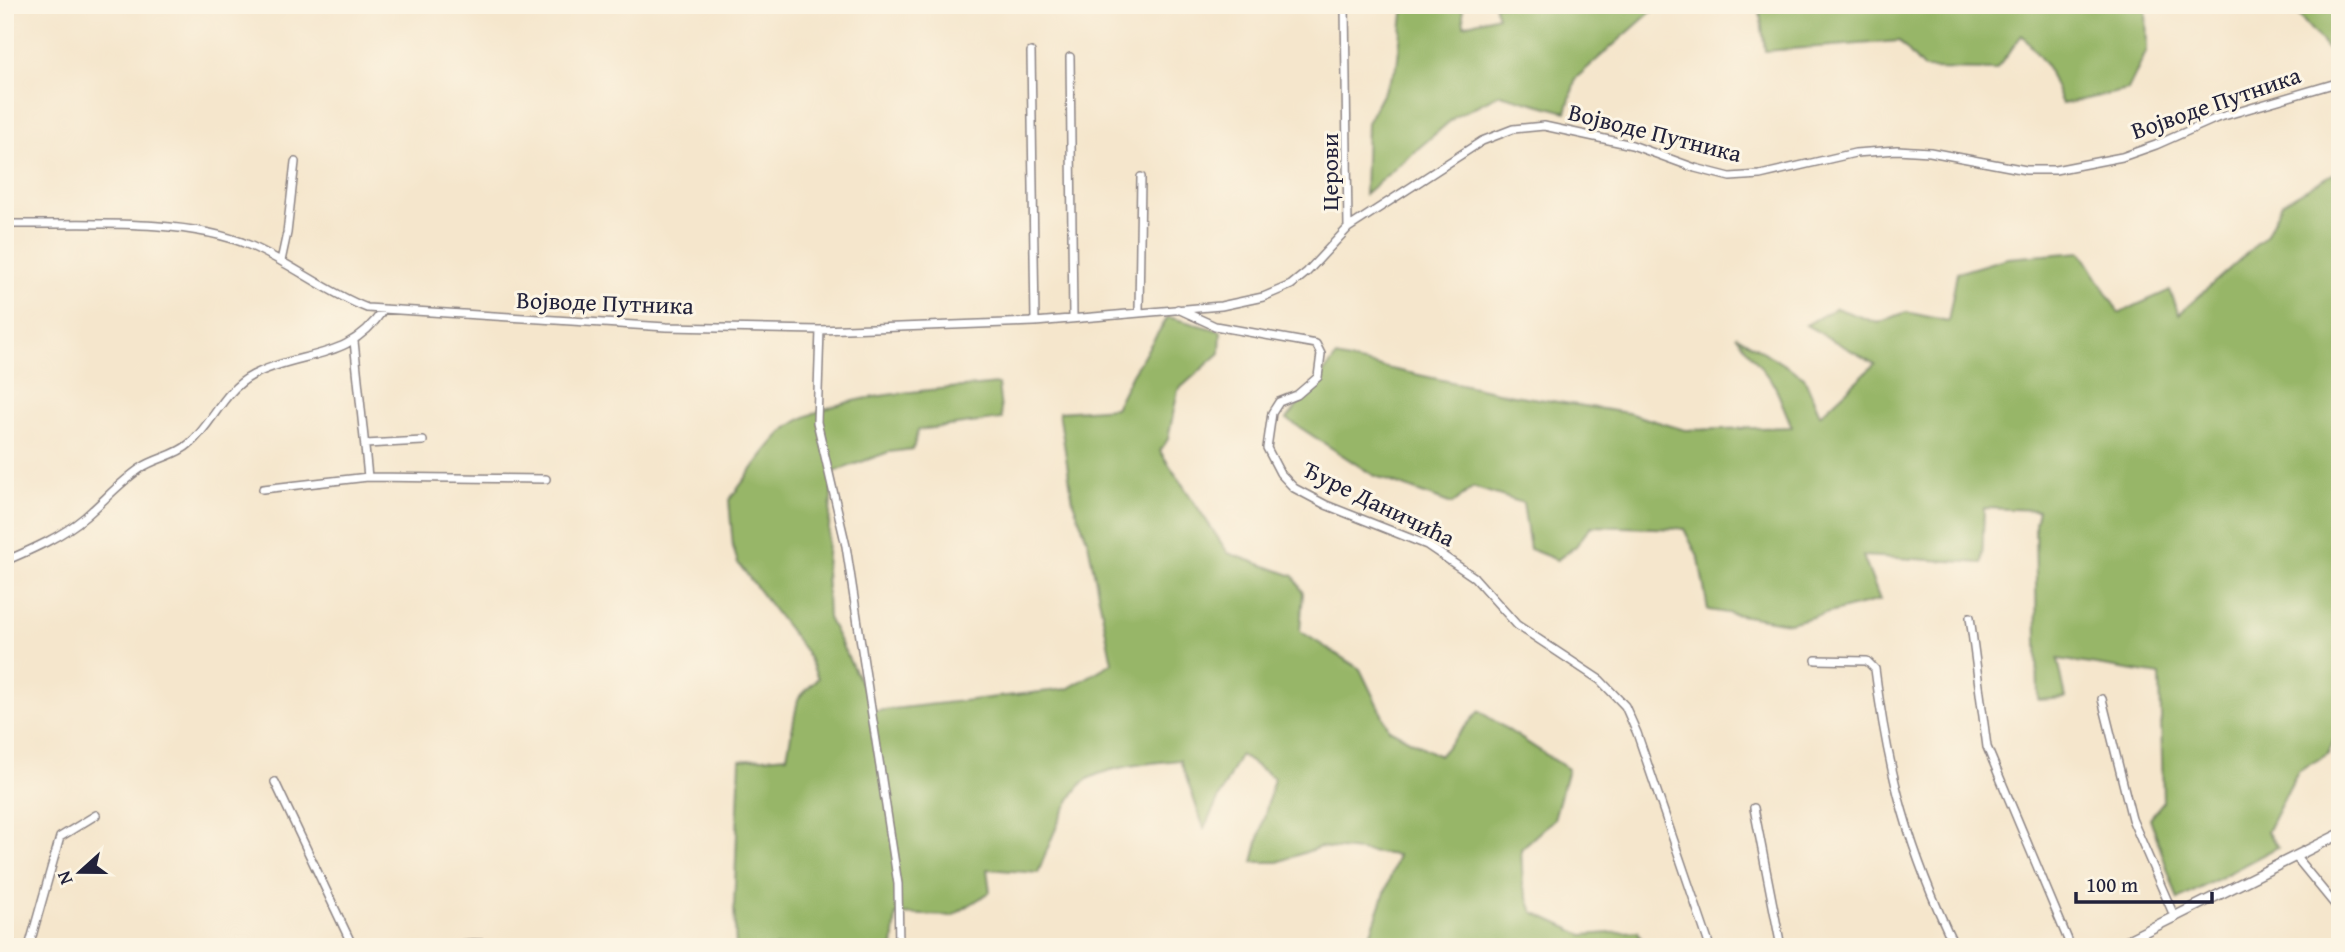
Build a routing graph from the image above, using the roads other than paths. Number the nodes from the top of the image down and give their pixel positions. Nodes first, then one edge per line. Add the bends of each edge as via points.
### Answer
1 (1345, 5) edge
2 (1031, 52) dead end
3 (1070, 57) dead end
4 (2340, 82) edge
5 (295, 162) dead end
6 (1141, 177) dead end
7 (5, 224) edge
8 (1348, 228) junction
9 (281, 261) junction
10 (1221, 306) joint
11 (1178, 308) junction
12 (383, 310) junction
13 (1139, 311) junction
14 (1073, 317) junction
15 (1035, 322) junction
16 (820, 330) junction
17 (354, 341) junction
18 (423, 442) dead end
19 (365, 444) junction
20 (368, 477) junction
21 (546, 479) dead end
22 (263, 489) dead end
23 (5, 561) edge
24 (1970, 617) dead end
25 (1816, 660) dead end
26 (2102, 699) dead end
27 (275, 782) dead end
28 (1754, 808) dead end
29 (96, 815) dead end
30 (2340, 834) edge
31 (2295, 856) junction
32 (2340, 911) edge
33 (2175, 918) junction
34 (5, 945) edge
35 (16, 947) edge
36 (29, 947) edge
37 (353, 947) edge
38 (438, 947) edge
39 (560, 947) edge
40 (899, 947) edge
41 (1710, 947) edge
42 (1781, 947) edge
43 (1955, 947) edge
44 (2071, 947) edge
45 (2115, 947) edge

1 - 8 street, Церови
2 - 15 street
3 - 14 street
4 - 8 street, Војводе Путника via 2227,114 2122,157 2055,170 2025,170 1897,150 1855,153 1760,175 1730,177 1632,145 1544,126 1513,129 1482,141
5 - 9 street
6 - 13 street
7 - 9 street, Војводе Путника via 211,232
8 - 10 street, Церови via 1291,285
9 - 12 street, Војводе Путника via 345,299
10 - 11 street, Војводе Путника
11 - 13 street, Војводе Путника
11 - 41 street, Ђуре Даничића via 1215,326 1315,344 1321,354 1318,377 1279,402 1272,413 1267,448 1280,473 1294,488 1326,505 1427,545 1474,577 1517,625 1600,680 1625,706
12 - 16 street, Војводе Путника via 621,326
12 - 17 street via 370,331
13 - 14 street, Војводе Путника
14 - 15 street, Војводе Путника
15 - 16 street, Војводе Путника
16 - 40 street via 817,422 846,546 898,884
17 - 19 street
17 - 23 street via 254,374 230,390 188,445 144,465 82,519
18 - 19 street
19 - 20 street
20 - 21 street
20 - 22 street
24 - 44 street via 1987,747
25 - 43 street via 1867,661 1875,669 1884,740 1901,814 1930,895
26 - 33 street via 2132,819
27 - 37 street
28 - 42 street
29 - 36 street via 60,837
30 - 31 street
31 - 32 street
31 - 33 street
33 - 45 street
34 - 35 street
38 - 39 street

